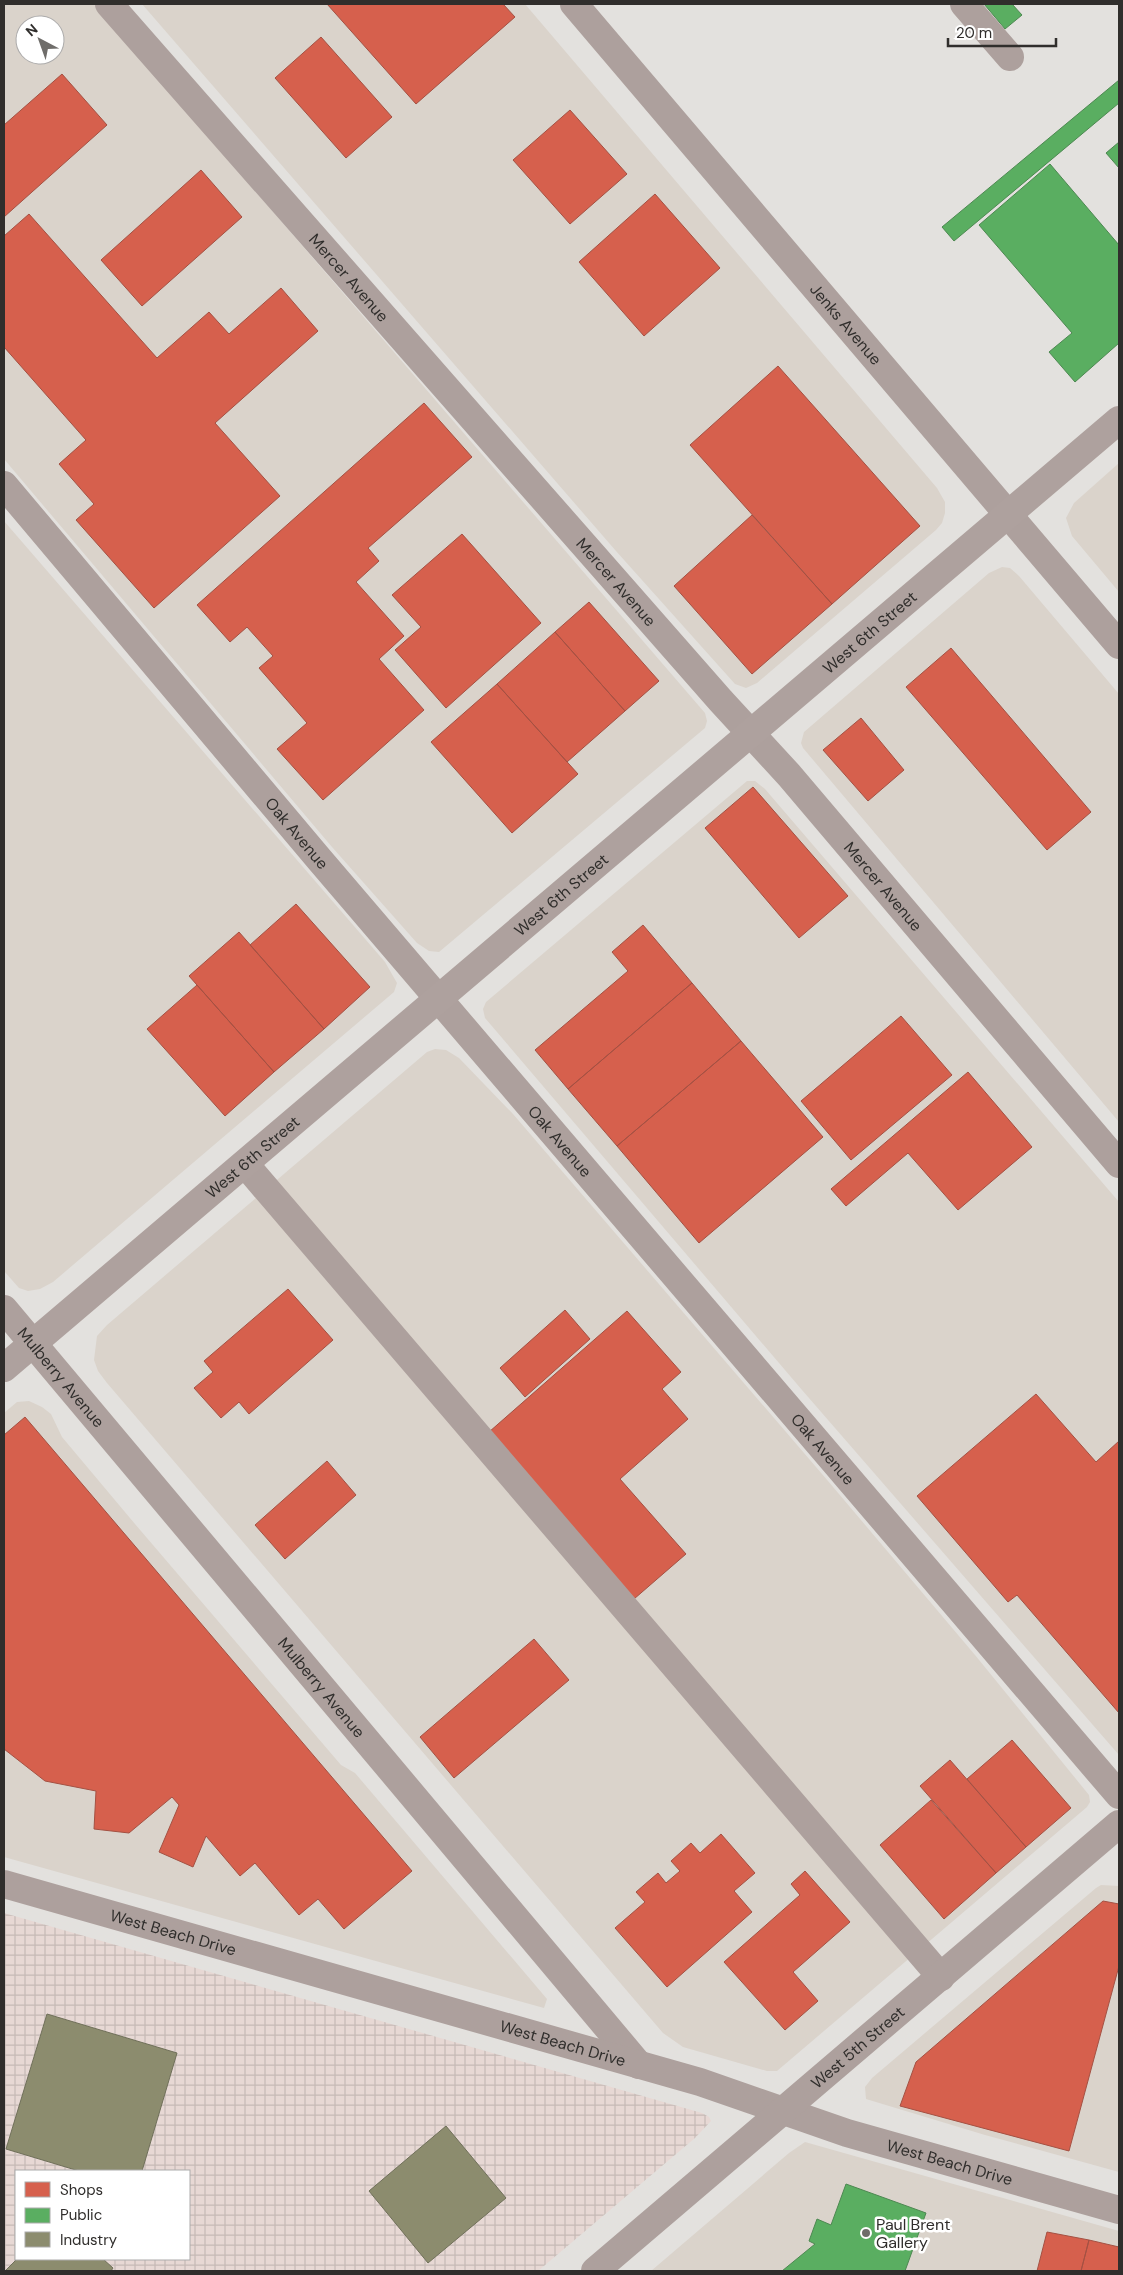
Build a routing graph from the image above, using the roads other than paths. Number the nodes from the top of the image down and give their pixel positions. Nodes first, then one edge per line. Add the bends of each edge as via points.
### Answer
1 (109, 4) edge
2 (574, 4) edge
3 (964, 4) edge
4 (1010, 57) dead end
5 (1119, 420) edge
6 (4, 485) edge
7 (1008, 515) junction
8 (1119, 645) edge
9 (751, 734) junction
10 (439, 998) junction
11 (245, 1164) junction
12 (1119, 1164) edge
13 (4, 1309) edge
14 (32, 1344) junction
15 (4, 1368) edge
16 (1119, 1795) edge
17 (1118, 1828) edge
18 (4, 1884) edge
19 (941, 1977) junction
20 (639, 2065) junction
21 (783, 2110) junction
22 (1119, 2210) edge
23 (595, 2271) edge

1 - 9 street, Mercer Avenue
2 - 7 street, Jenks Avenue
3 - 4 street
5 - 7 main road, West 6th Street
6 - 10 street, Oak Avenue
7 - 8 street, Jenks Avenue
7 - 9 main road, West 6th Street
9 - 10 main road, West 6th Street
9 - 12 street, Mercer Avenue
10 - 11 main road, West 6th Street
10 - 16 street, Oak Avenue
11 - 14 main road, West 6th Street
11 - 19 street
13 - 14 street, Mulberry Avenue
14 - 15 main road, West 6th Street
14 - 20 street, Mulberry Avenue
17 - 19 street, West 5th Street
18 - 20 street, West Beach Drive
19 - 21 street, West 5th Street
20 - 21 street, West Beach Drive
21 - 22 street, West Beach Drive via 847,2133
21 - 23 street, West 5th Street

